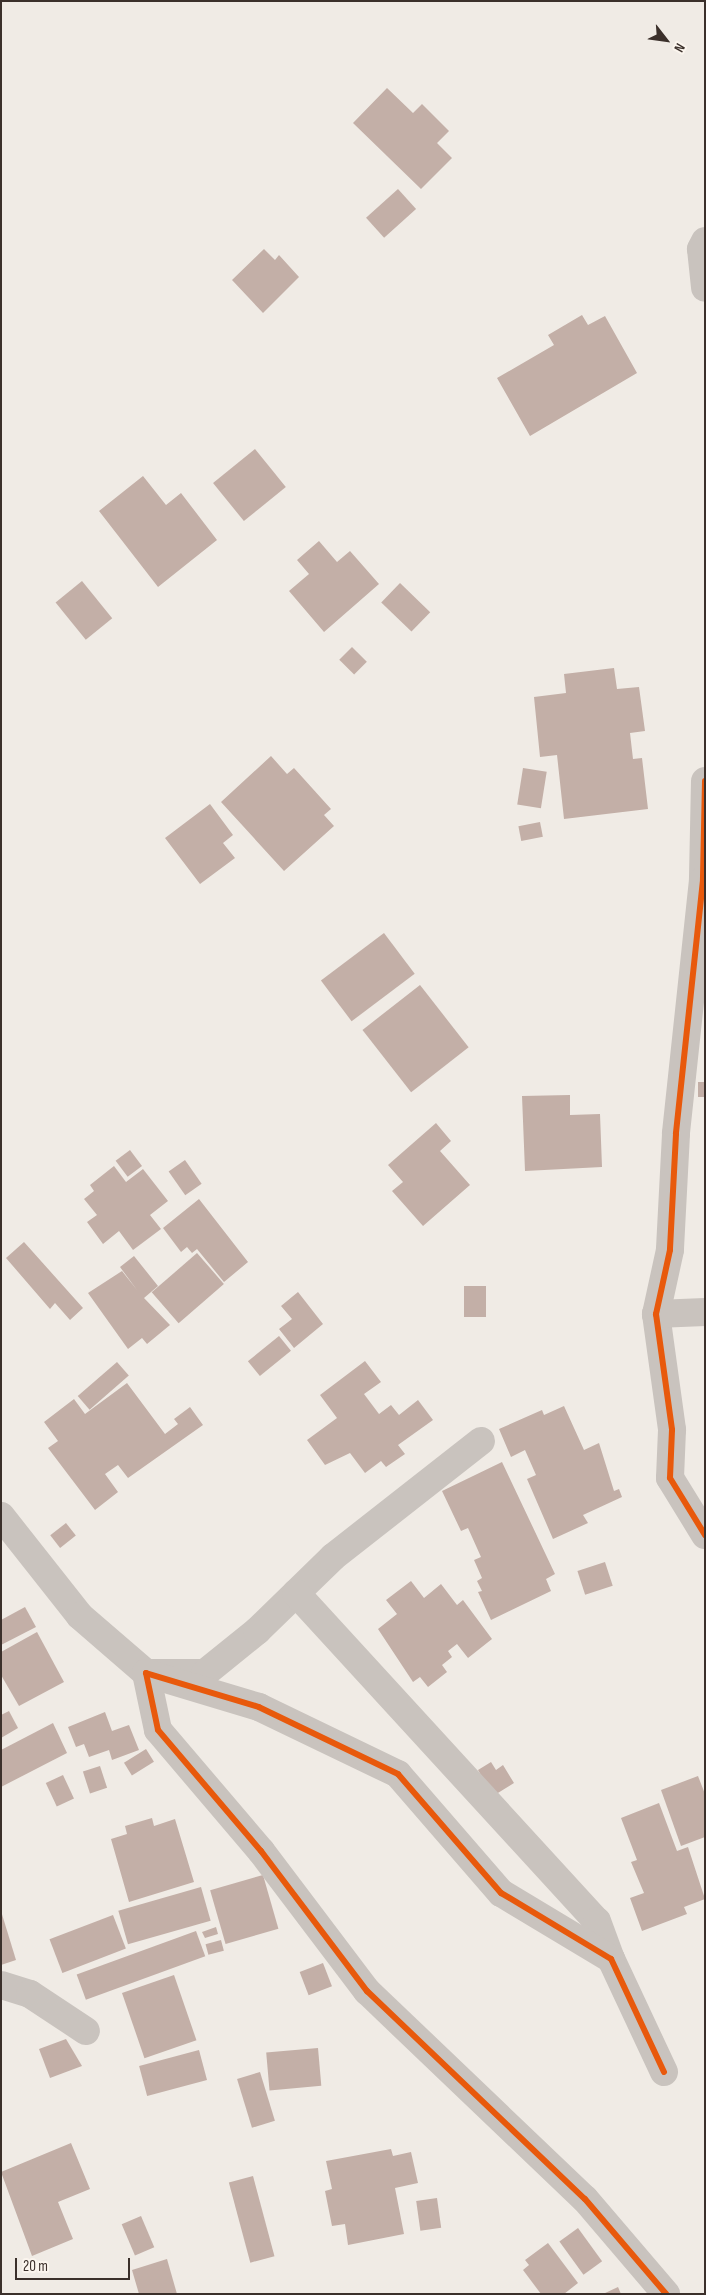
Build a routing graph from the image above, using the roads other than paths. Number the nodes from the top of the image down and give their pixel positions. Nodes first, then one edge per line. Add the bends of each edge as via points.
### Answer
1 (705, 241) edge
2 (705, 288) edge
3 (705, 780) edge
4 (705, 1312) edge
5 (656, 1314) junction
6 (481, 1441) dead end
7 (1, 1516) edge
8 (705, 1535) edge
9 (296, 1592) junction
10 (146, 1673) junction
11 (611, 1959) junction
12 (1, 1985) edge
13 (86, 2031) dead end
14 (664, 2072) dead end
15 (666, 2294) edge

1 - 2 street via 701,249
3 - 5 street via 703,880 676,1134 670,1250
4 - 5 street
5 - 8 street via 672,1430 670,1478
6 - 9 street via 333,1557
7 - 10 street via 80,1616
9 - 10 street via 205,1673
9 - 11 street via 597,1920
10 - 11 street via 259,1707 398,1774 501,1893
10 - 15 street via 158,1730 260,1851 367,1991 585,2198
11 - 14 street
12 - 13 street via 30,1994

